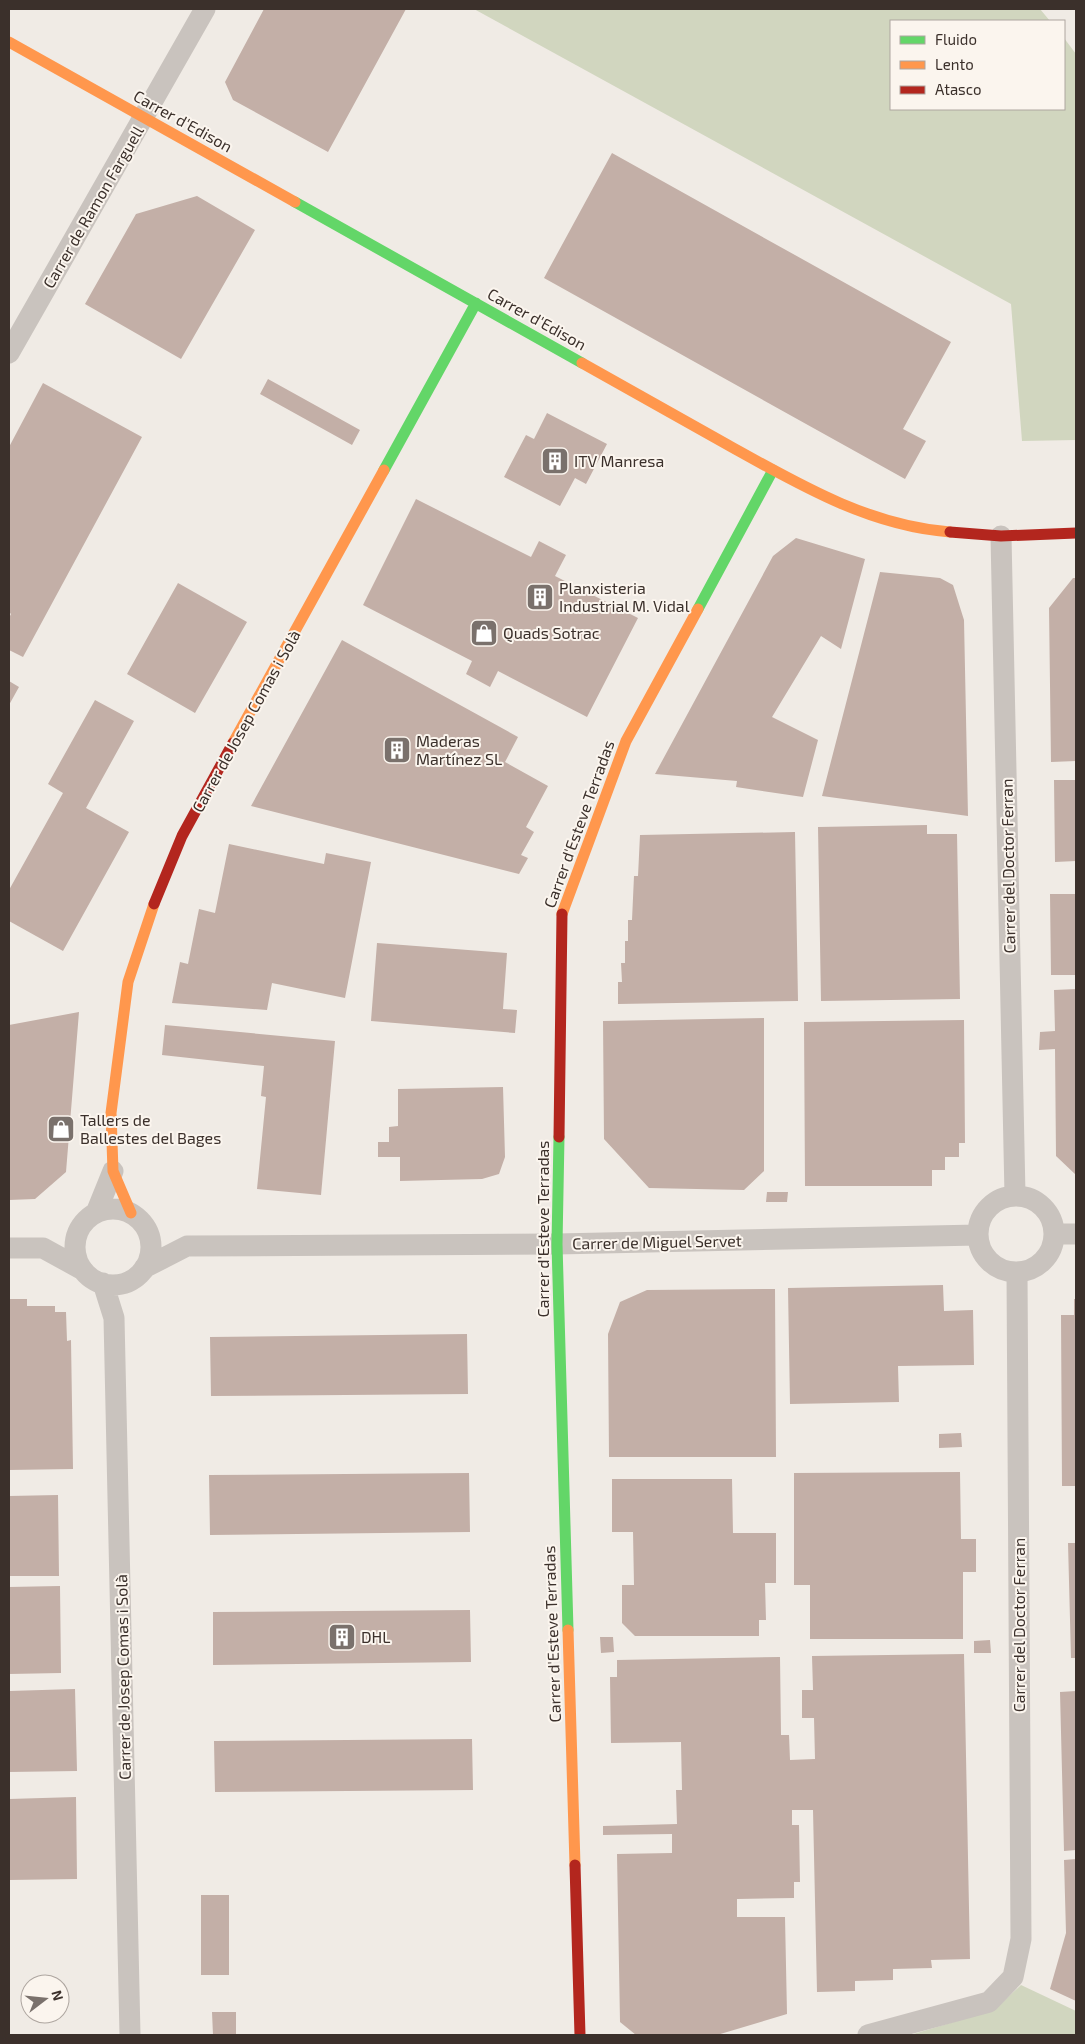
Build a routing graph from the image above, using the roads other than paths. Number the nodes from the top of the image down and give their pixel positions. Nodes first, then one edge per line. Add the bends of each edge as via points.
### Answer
1 (205, 9) edge
2 (9, 42) edge
3 (144, 118) junction
4 (476, 303) junction
5 (9, 353) edge
6 (773, 470) junction
7 (1076, 533) edge
8 (1002, 536) junction
9 (113, 1171) junction
10 (1015, 1195) junction
11 (131, 1213) junction
12 (89, 1219) junction
13 (1054, 1234) junction
14 (1076, 1234) edge
15 (149, 1235) junction
16 (978, 1235) junction
17 (557, 1244) junction
18 (187, 1246) junction
19 (9, 1248) edge
20 (43, 1248) junction
21 (144, 1268) junction
22 (83, 1270) junction
23 (1016, 1272) junction
24 (126, 1282) junction
25 (103, 1283) junction
26 (114, 1318) junction
27 (130, 2035) edge
28 (580, 2035) edge
29 (868, 2035) edge

1 - 3 street, Carrer de Ramon Farguell
2 - 3 street, Carrer d'Edison
3 - 4 street, Carrer d'Edison
3 - 5 street, Carrer de Ramon Farguell
4 - 6 street, Carrer d'Edison
4 - 9 street, Carrer de Josep Comas i Solà via 182,836 155,900 128,982 111,1113
6 - 8 street, Carrer d'Edison via 852,510 922,530
6 - 17 street, Carrer d'Esteve Terradas via 626,741 562,912
7 - 8 street, Carrer d'Edison
8 - 10 street, Carrer del Doctor Ferran
9 - 11 street, Carrer de Josep Comas i Solà
9 - 12 street, Carrer de Josep Comas i Solà
10 - 13 street via 1026,1196 1042,1205 1050,1216
10 - 16 street via 998,1200 987,1209 980,1221
11 - 12 street via 113,1209
11 - 15 street
12 - 20 street
12 - 22 street via 75,1247
13 - 14 street
13 - 23 street via 1052,1248 1043,1261 1034,1268
15 - 18 street, Carrer de Miguel Servet
15 - 21 street via 150,1252
16 - 17 street, Carrer de Miguel Servet
16 - 23 street via 988,1260 1000,1268
17 - 18 street, Carrer de Miguel Servet
17 - 28 street, Carrer d'Esteve Terradas
18 - 21 street, Carrer de Miguel Servet
19 - 20 street
20 - 22 street
21 - 24 street
22 - 25 street
23 - 29 street, Carrer del Doctor Ferran via 1021,1939 1013,1977 989,2002
24 - 25 street
24 - 26 street, Carrer de Josep Comas i Solà
25 - 26 street, Carrer de Josep Comas i Solà
26 - 27 street, Carrer de Josep Comas i Solà

